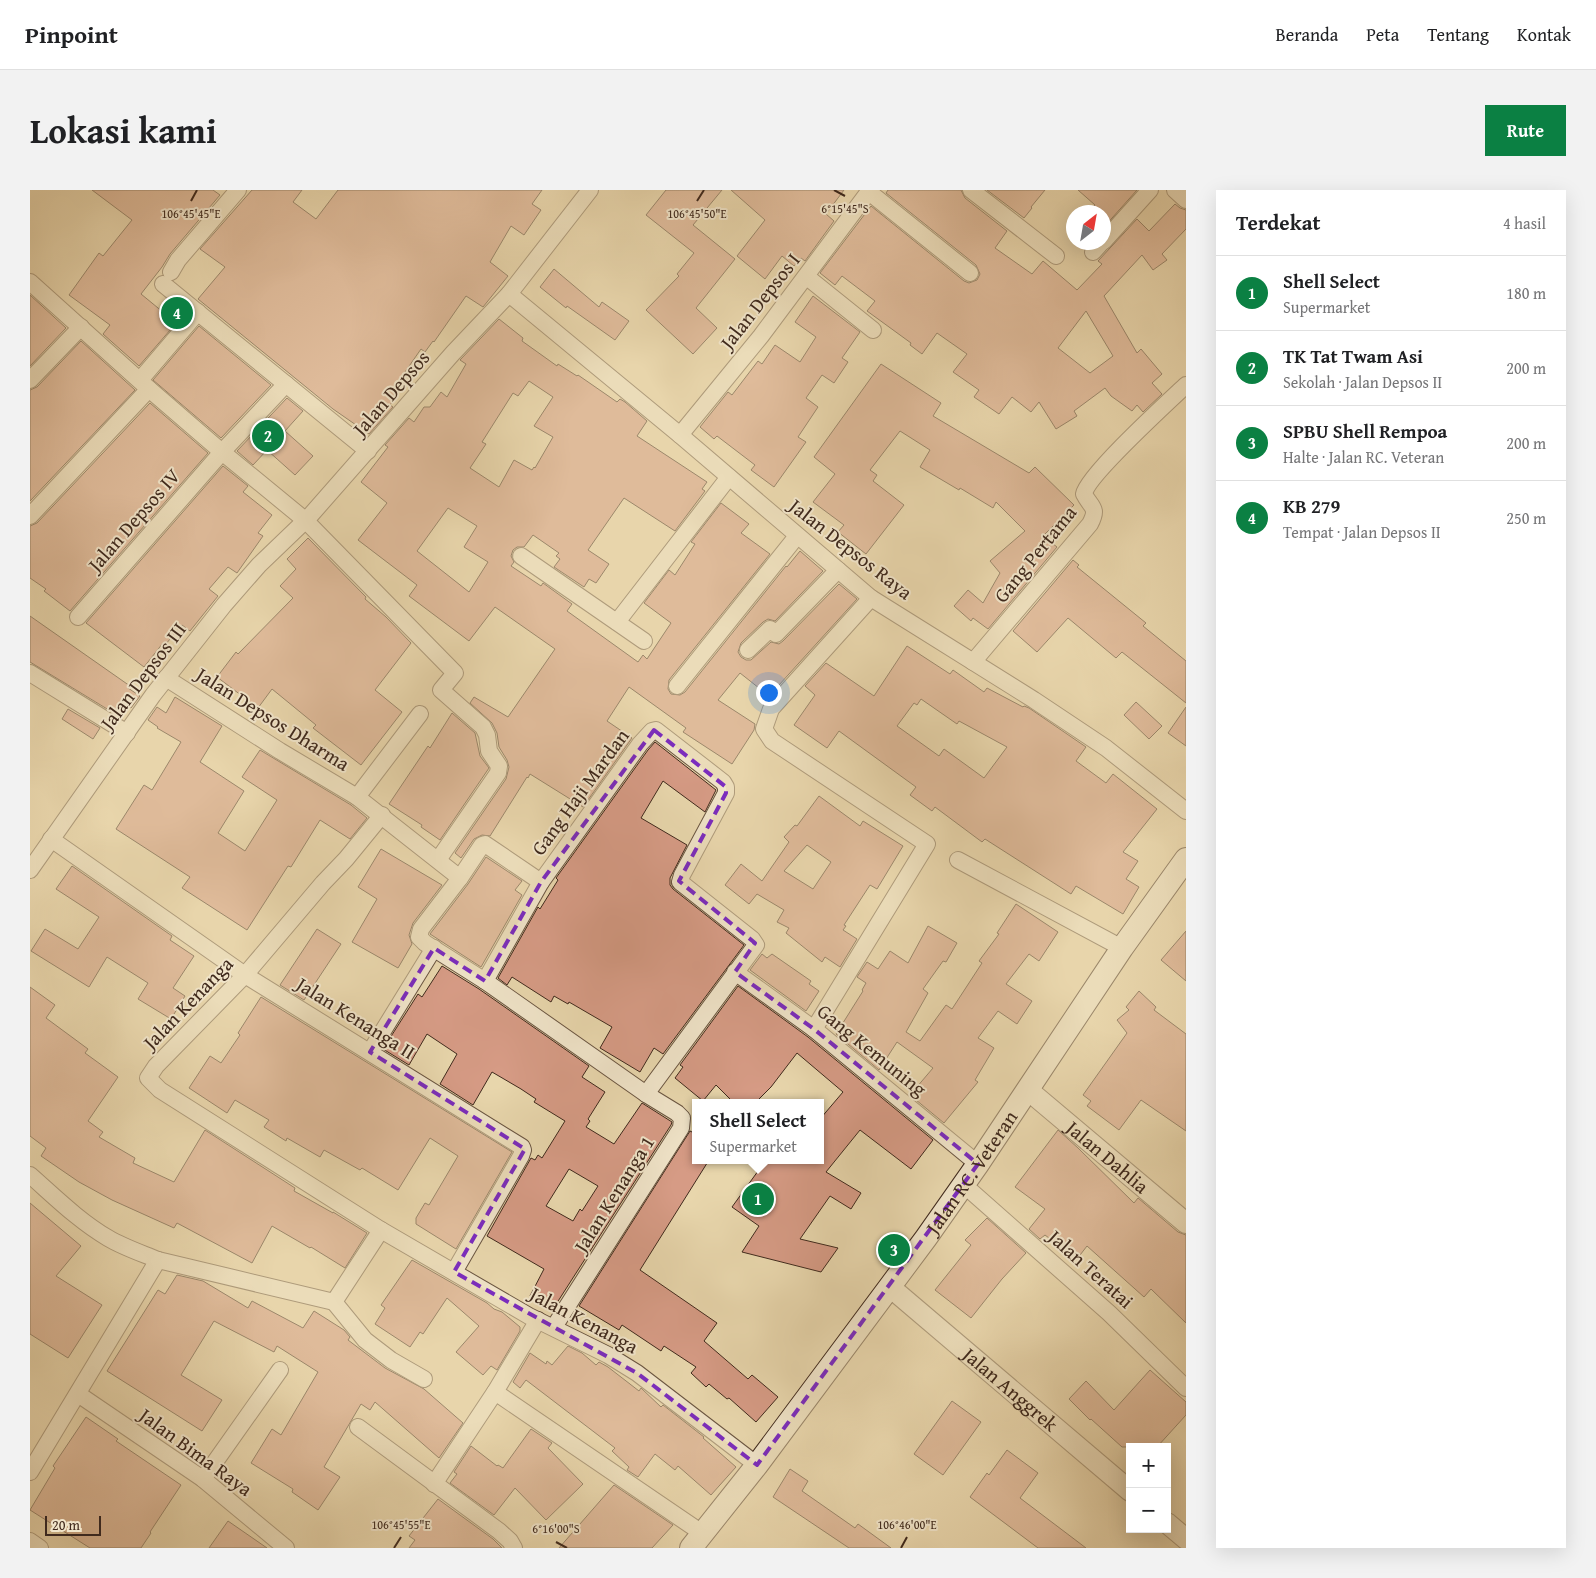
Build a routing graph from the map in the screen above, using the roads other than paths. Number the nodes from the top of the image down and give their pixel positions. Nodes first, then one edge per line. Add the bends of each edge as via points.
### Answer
1 (238, 190) edge
2 (590, 190) edge
3 (971, 190) edge
4 (1150, 190) edge
5 (1175, 190) edge
6 (869, 191) edge
7 (1186, 200) edge
8 (1111, 232) edge
9 (1056, 256) dead end
10 (970, 273) dead end
11 (807, 277) junction
12 (30, 282) edge
13 (509, 294) junction
14 (198, 312) junction
15 (81, 327) junction
16 (873, 330) dead end
17 (30, 380) edge
18 (144, 384) junction
19 (286, 384) junction
20 (1186, 384) edge
21 (680, 435) junction
22 (368, 451) junction
23 (222, 452) junction
24 (729, 477) junction
25 (300, 515) junction
26 (30, 516) edge
27 (797, 536) junction
28 (522, 556) dead end
29 (838, 570) junction
30 (871, 598) junction
31 (78, 617) dead end
32 (617, 622) junction
33 (644, 641) dead end
34 (748, 650) dead end
35 (973, 662) junction
36 (30, 673) edge
37 (166, 678) junction
38 (677, 686) dead end
39 (420, 714) dead end
40 (127, 733) junction
41 (358, 797) junction
42 (1186, 810) edge
43 (382, 815) junction
44 (52, 839) junction
45 (1186, 859) edge
46 (438, 860) junction
47 (958, 860) dead end
48 (30, 870) edge
49 (460, 878) junction
50 (541, 882) junction
51 (434, 948) junction
52 (1122, 948) junction
53 (735, 972) junction
54 (245, 975) junction
55 (485, 981) junction
56 (814, 1029) junction
57 (370, 1052) junction
58 (1028, 1090) junction
59 (646, 1094) junction
60 (978, 1164) junction
61 (30, 1175) edge
62 (964, 1185) junction
63 (1186, 1223) edge
64 (382, 1230) junction
65 (158, 1260) junction
66 (454, 1272) junction
67 (890, 1287) junction
68 (334, 1302) junction
69 (538, 1320) junction
70 (554, 1327) junction
71 (280, 1370) dead end
72 (424, 1379) dead end
73 (1186, 1388) edge
74 (495, 1392) junction
75 (78, 1394) junction
76 (358, 1427) dead end
77 (757, 1465) junction
78 (30, 1472) edge
79 (203, 1479) junction
80 (434, 1484) junction
81 (1126, 1489) edge
82 (1171, 1527) edge
83 (1186, 1540) edge
84 (30, 1541) edge
85 (697, 1541) edge
86 (40, 1548) edge
87 (286, 1548) edge
88 (514, 1548) edge

1 - 14 street via 178,260 167,278
2 - 13 street, Jalan Depsos
3 - 9 street
4 - 8 street
5 - 7 street
6 - 10 street
6 - 11 street, Jalan Depsos I
11 - 16 street
11 - 21 street, Jalan Depsos I
12 - 15 street
13 - 21 street, Jalan Depsos Raya
13 - 22 street, Jalan Depsos
14 - 18 street
14 - 19 street
15 - 17 street
15 - 18 street
18 - 23 street
18 - 26 street
19 - 22 street
19 - 23 street, Jalan Depsos IV
20 - 35 street, Gang Pertama via 1087,486 1084,494 1095,510 1090,524
21 - 24 street, Jalan Depsos Raya
22 - 25 street, Jalan Depsos
23 - 25 street
23 - 31 street, Jalan Depsos IV
24 - 27 street, Jalan Depsos Raya
24 - 32 street
25 - 37 street, Jalan Depsos III
25 - 46 street via 455,673 441,690 484,727 488,735 489,751 499,766 498,773
27 - 29 street, Jalan Depsos Raya
27 - 38 street
28 - 32 street
29 - 30 street, Jalan Depsos Raya
29 - 34 street via 776,634 770,629
30 - 35 street, Jalan Depsos Raya
30 - 56 street via 772,709 764,729 772,741 927,844
32 - 33 street
35 - 42 street, Jalan Depsos Raya via 1106,748
36 - 40 street
37 - 40 street, Jalan Depsos III
37 - 41 street, Jalan Depsos Dharma
39 - 41 street
40 - 44 street, Jalan Depsos III
41 - 43 street
43 - 46 street
43 - 54 street, Jalan Kenanga
44 - 48 street, Jalan Depsos III
44 - 54 street, Jalan Kenanga II
45 - 52 main road, Jalan RC. Veteran
46 - 49 street
47 - 52 street
49 - 50 street via 484,844
49 - 51 street via 420,932 420,938
50 - 53 street, Gang Haji Mardan via 640,744 654,730 726,786 726,793 680,880 755,943
50 - 55 street, Gang Haji Mardan
51 - 55 street, Jalan Kenanga 1
51 - 57 street
52 - 58 main road, Jalan RC. Veteran
53 - 56 street, Gang Kemuning
53 - 59 street
54 - 57 street, Jalan Kenanga II
54 - 64 street, Jalan Kenanga via 148,1078 160,1090
55 - 59 street, Jalan Kenanga 1
56 - 60 street, Gang Kemuning
57 - 66 street, Jalan Kenanga II via 523,1148
58 - 60 main road, Jalan RC. Veteran
58 - 63 street, Jalan Dahlia
59 - 70 street, Jalan Kenanga 1 via 677,1113 682,1118 681,1128
60 - 62 main road, Jalan RC. Veteran
61 - 65 street via 109,1239
62 - 67 main road, Jalan RC. Veteran
62 - 73 street, Jalan Teratai via 1109,1313
64 - 66 street, Jalan Kenanga
64 - 68 street
65 - 68 street
65 - 75 street
66 - 69 street, Jalan Kenanga
67 - 77 main road, Jalan RC. Veteran
67 - 81 street, Jalan Anggrek
68 - 72 street via 365,1340
69 - 70 street, Jalan Kenanga
69 - 74 street
70 - 77 street, Jalan Kenanga via 637,1372
71 - 79 street
74 - 80 street
74 - 85 street
75 - 78 street
75 - 79 street, Jalan Bima Raya
76 - 80 street
77 - 85 main road, Jalan RC. Veteran
79 - 87 street, Jalan Bima Raya
80 - 88 street via 499,1531
82 - 83 street
84 - 86 street

